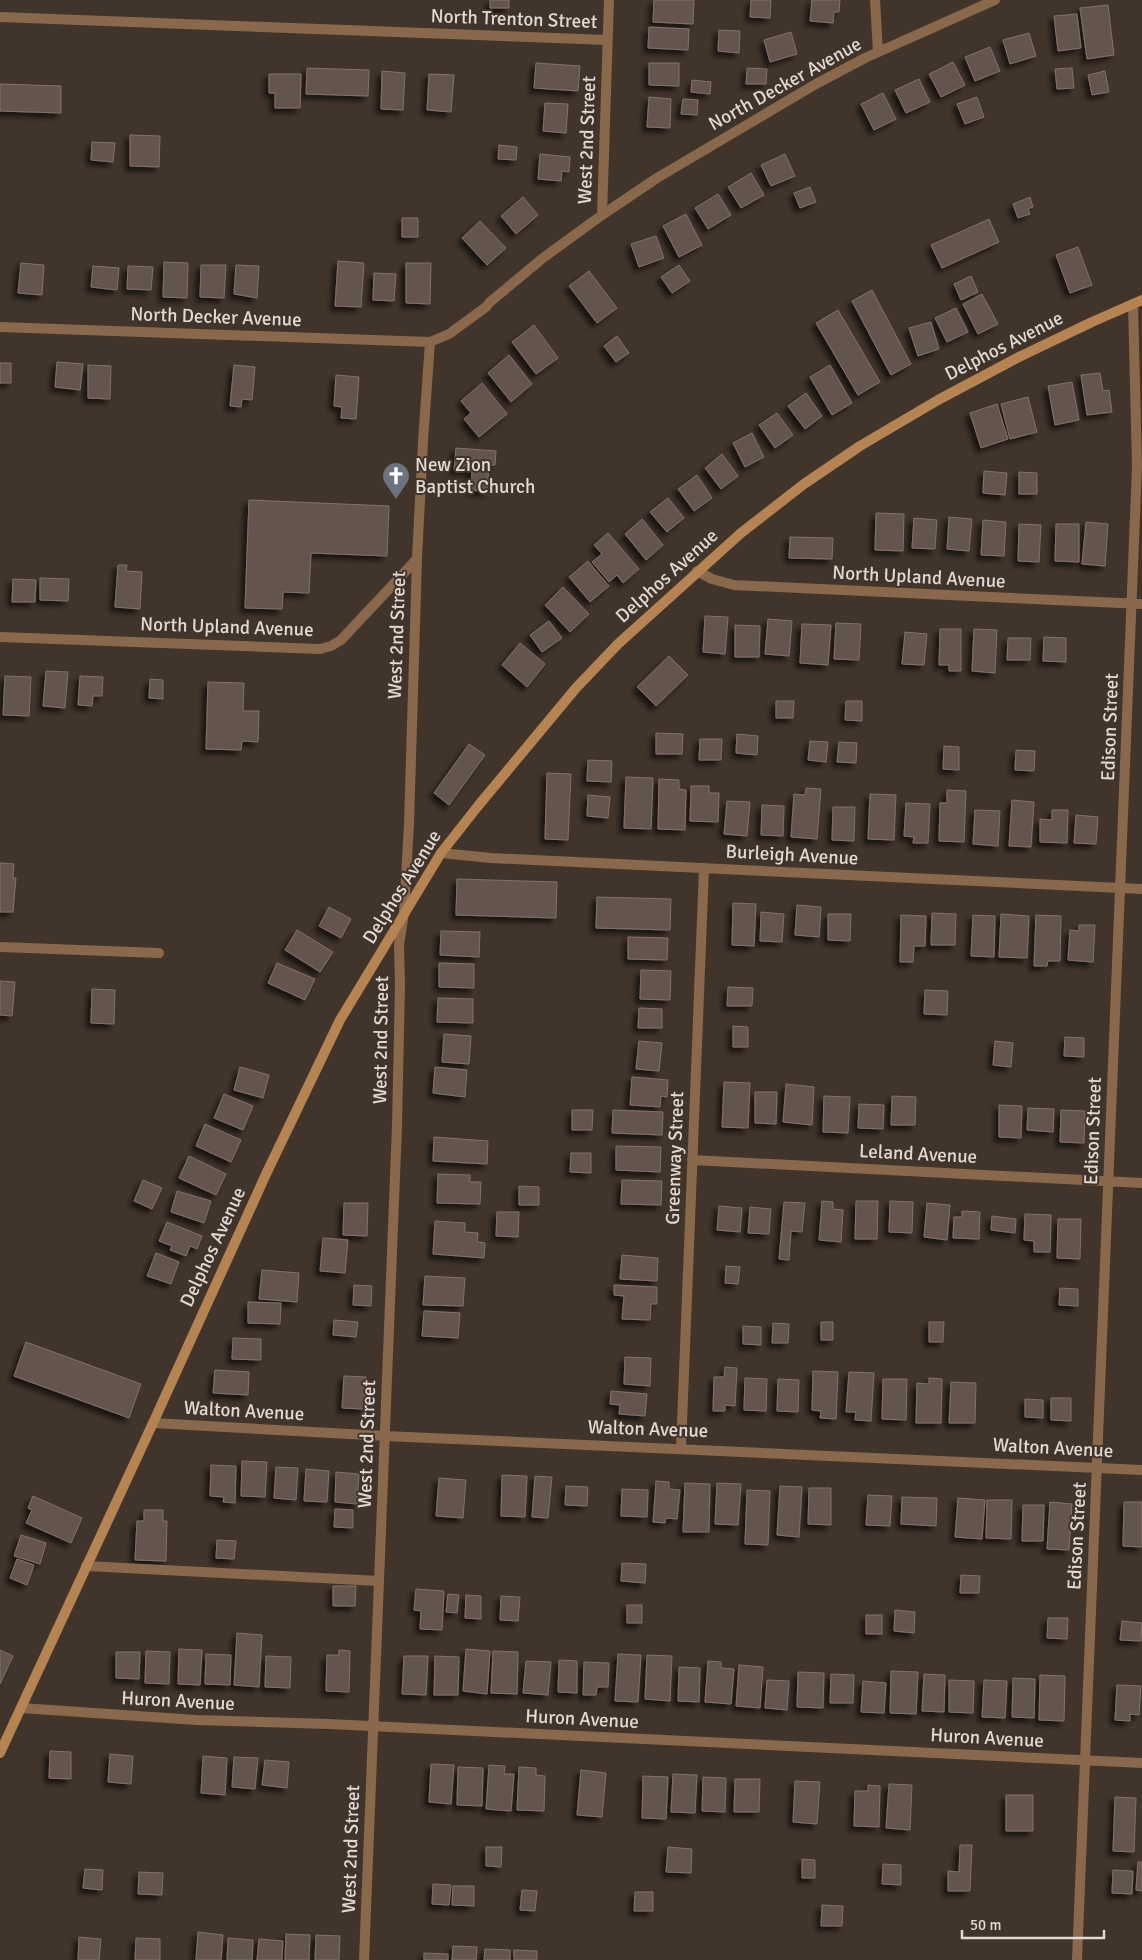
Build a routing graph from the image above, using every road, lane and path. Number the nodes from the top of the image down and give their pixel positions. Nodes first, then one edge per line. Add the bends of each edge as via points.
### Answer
1 (609, 0) edge
2 (875, 0) edge
3 (995, 0) edge
4 (0, 17) edge
5 (607, 40) junction
6 (878, 52) junction
7 (602, 215) junction
8 (1137, 302) edge
9 (0, 327) edge
10 (430, 342) junction
11 (417, 559) junction
12 (697, 571) junction
13 (1137, 604) edge
14 (0, 637) edge
15 (441, 853) junction
16 (704, 868) junction
17 (1121, 888) junction
18 (1142, 889) edge
19 (404, 913) junction
20 (0, 947) edge
21 (159, 953) dead end
22 (692, 1160) junction
23 (1109, 1181) junction
24 (1142, 1182) edge
25 (153, 1423) junction
26 (385, 1436) junction
27 (681, 1448) junction
28 (1098, 1468) junction
29 (1142, 1470) edge
30 (86, 1566) junction
31 (379, 1581) junction
32 (21, 1708) junction
33 (373, 1727) junction
34 (0, 1754) edge
35 (1086, 1760) junction
36 (1142, 1763) edge
37 (364, 1960) edge
38 (1077, 1960) edge

1 - 5 street, West 2nd Street
2 - 6 street
3 - 6 street, North Decker Avenue
4 - 5 street, North Trenton Street
5 - 7 street, West 2nd Street
6 - 7 street, North Decker Avenue via 816,84 683,162
7 - 10 street, West 2nd Street via 543,258 486,307 449,334
8 - 12 street, Delphos Avenue via 1019,357 860,446 784,500
8 - 13 street, Edison Street
9 - 10 street, North Decker Avenue
10 - 11 street, West 2nd Street
11 - 14 street, North Upland Avenue via 341,640 320,649
11 - 19 street, West 2nd Street
12 - 13 street, North Upland Avenue via 712,579 752,587
12 - 15 street, Delphos Avenue via 576,688
13 - 17 street, Edison Street
15 - 16 street, Burleigh Avenue
15 - 19 street, Delphos Avenue
16 - 17 street, Burleigh Avenue
16 - 22 street, Greenway Street
17 - 18 street, Burleigh Avenue
17 - 23 street, Edison Street
19 - 25 street, Delphos Avenue via 336,1029
19 - 26 street, West 2nd Street via 399,945 397,1126
20 - 21 street
22 - 23 street, Leland Avenue
22 - 27 street, Greenway Street
23 - 24 street, Leland Avenue
23 - 28 street, Edison Street
25 - 26 street, Walton Avenue
25 - 30 street, Delphos Avenue
26 - 27 street, Walton Avenue
26 - 31 street, West 2nd Street
27 - 28 street, Walton Avenue
28 - 29 street, Walton Avenue
28 - 35 street, Edison Street
30 - 31 street
30 - 32 street, Delphos Avenue
31 - 33 street, West 2nd Street
32 - 33 street, Huron Avenue via 196,1720
32 - 34 street, Delphos Avenue
33 - 35 street, Huron Avenue
33 - 37 street, West 2nd Street
35 - 36 street, Huron Avenue
35 - 38 street, Edison Street

